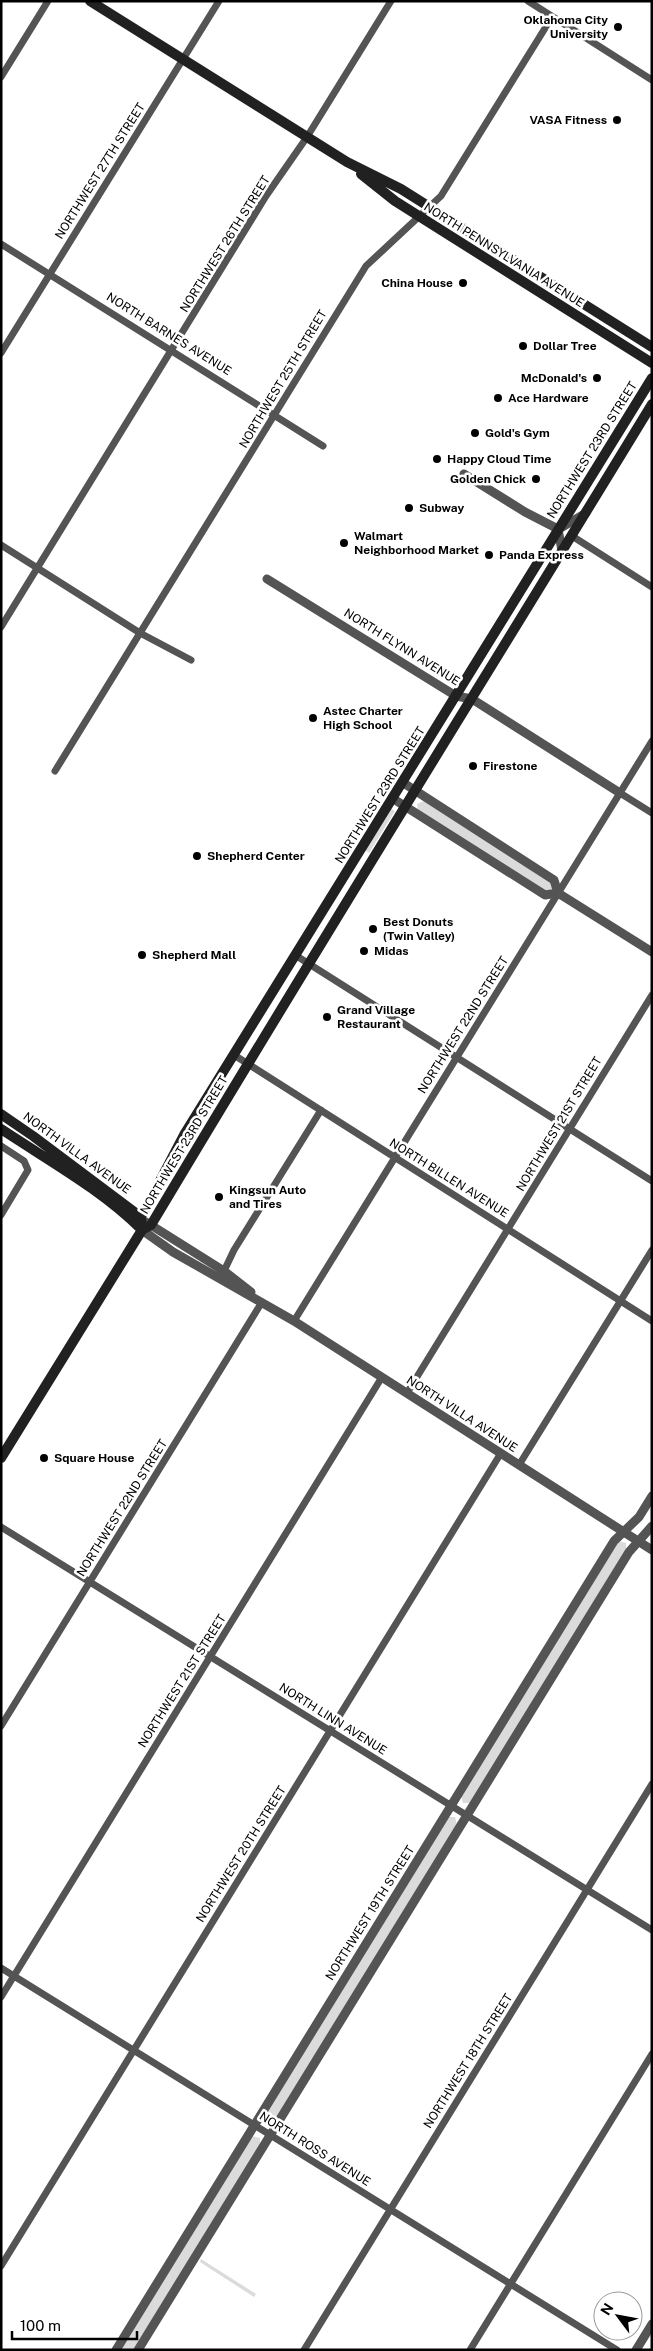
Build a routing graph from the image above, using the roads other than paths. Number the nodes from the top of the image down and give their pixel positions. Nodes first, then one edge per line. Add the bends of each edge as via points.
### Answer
1 (48, 1) edge
2 (90, 1) edge
3 (218, 1) edge
4 (391, 1) edge
5 (528, 1) edge
6 (552, 16) junction
7 (182, 60) junction
8 (1, 77) edge
9 (652, 80) edge
10 (307, 137) junction
11 (347, 162) junction
12 (431, 207) junction
13 (420, 217) junction
14 (481, 239) junction
15 (1, 244) edge
16 (474, 250) junction
17 (519, 263) junction
18 (50, 274) junction
19 (512, 275) junction
20 (652, 347) edge
21 (171, 351) junction
22 (1, 353) edge
23 (652, 363) edge
24 (652, 378) edge
25 (652, 404) edge
26 (274, 415) junction
27 (323, 446) dead end
28 (464, 474) dead end
29 (586, 512) junction
30 (558, 529) junction
31 (572, 536) junction
32 (1, 545) edge
33 (562, 551) junction
34 (38, 568) junction
35 (267, 579) dead end
36 (652, 587) edge
37 (517, 596) junction
38 (531, 605) junction
39 (1, 627) edge
40 (140, 633) junction
41 (492, 638) junction
42 (505, 646) junction
43 (191, 660) dead end
44 (456, 696) junction
45 (472, 699) junction
46 (652, 741) edge
47 (55, 771) dead end
48 (402, 782) junction
49 (415, 790) junction
50 (620, 792) junction
51 (392, 798) junction
52 (405, 806) junction
53 (652, 813) edge
54 (351, 864) junction
55 (364, 872) junction
56 (558, 893) junction
57 (652, 952) edge
58 (295, 955) junction
59 (308, 963) junction
60 (652, 995) edge
61 (283, 1004) junction
62 (252, 1024) junction
63 (257, 1046) junction
64 (234, 1055) junction
65 (457, 1057) junction
66 (247, 1064) junction
67 (208, 1096) junction
68 (222, 1105) junction
69 (321, 1110) junction
70 (1, 1114) edge
71 (569, 1128) junction
72 (1, 1129) edge
73 (184, 1135) junction
74 (200, 1143) junction
75 (1, 1146) edge
76 (395, 1158) junction
77 (166, 1171) junction
78 (179, 1178) junction
79 (652, 1181) edge
80 (1, 1215) edge
81 (141, 1217) junction
82 (146, 1228) junction
83 (508, 1229) junction
84 (652, 1250) edge
85 (224, 1271) junction
86 (261, 1300) junction
87 (620, 1301) junction
88 (294, 1321) junction
89 (652, 1321) edge
90 (382, 1378) junction
91 (407, 1393) junction
92 (5, 1444) edge
93 (501, 1453) junction
94 (1, 1458) edge
95 (520, 1465) junction
96 (652, 1496) edge
97 (652, 1526) edge
98 (1, 1527) edge
99 (624, 1532) junction
100 (638, 1541) junction
101 (652, 1550) edge
102 (90, 1582) junction
103 (211, 1657) junction
104 (1, 1726) edge
105 (331, 1730) junction
106 (652, 1784) edge
107 (451, 1805) junction
108 (467, 1815) junction
109 (587, 1890) junction
110 (652, 1930) edge
111 (1, 1968) edge
112 (14, 1976) junction
113 (1, 1997) edge
114 (134, 2050) junction
115 (652, 2054) edge
116 (254, 2125) junction
117 (270, 2134) junction
118 (390, 2209) junction
119 (1, 2266) edge
120 (510, 2284) junction
121 (652, 2324) edge
122 (116, 2350) edge
123 (138, 2350) edge
124 (304, 2350) edge
125 (470, 2350) edge
126 (617, 2350) edge
127 (636, 2350) edge

1 - 8 street
2 - 7 main road, NORTH PENNSYLVANIA AVENUE
3 - 7 street, NORTHWEST 27TH STREET
4 - 10 street, NORTHWEST 26TH STREET
5 - 6 street
6 - 9 street
6 - 12 street, NORTHWEST 25TH STREET via 441,196
7 - 10 main road, NORTH PENNSYLVANIA AVENUE
7 - 18 street, NORTHWEST 27TH STREET
10 - 11 main road, NORTH PENNSYLVANIA AVENUE
10 - 21 street, NORTHWEST 26TH STREET via 266,196
11 - 12 main road, NORTH PENNSYLVANIA AVENUE
11 - 13 main road, NORTH PENNSYLVANIA AVENUE
12 - 13 street, NORTHWEST 25TH STREET
12 - 14 main road, NORTH PENNSYLVANIA AVENUE
13 - 16 main road, NORTH PENNSYLVANIA AVENUE
13 - 26 street, NORTHWEST 25TH STREET via 366,266
14 - 16 main road
14 - 17 main road, NORTH PENNSYLVANIA AVENUE
15 - 18 street, NORTH BARNES AVENUE
16 - 19 main road, NORTH PENNSYLVANIA AVENUE
17 - 19 main road
17 - 20 main road, NORTH PENNSYLVANIA AVENUE
18 - 21 street, NORTH BARNES AVENUE
18 - 22 street, NORTHWEST 27TH STREET
19 - 23 main road, NORTH PENNSYLVANIA AVENUE
21 - 26 street, NORTH BARNES AVENUE
21 - 34 street, NORTHWEST 26TH STREET
24 - 30 main road, NORTHWEST 23RD STREET
25 - 29 main road, NORTHWEST 23RD STREET
26 - 27 street, NORTH BARNES AVENUE
26 - 40 street, NORTHWEST 25TH STREET
28 - 30 street
29 - 30 street
29 - 31 main road, NORTHWEST 23RD STREET
30 - 33 street
30 - 37 main road, NORTHWEST 23RD STREET
31 - 33 main road, NORTHWEST 23RD STREET
31 - 36 street
32 - 34 street
33 - 38 main road, NORTHWEST 23RD STREET
34 - 39 street, NORTHWEST 26TH STREET
34 - 40 street
35 - 44 street, NORTH FLYNN AVENUE
37 - 38 main road
37 - 41 main road, NORTHWEST 23RD STREET
38 - 42 main road, NORTHWEST 23RD STREET
40 - 43 street
40 - 47 street, NORTHWEST 25TH STREET
41 - 42 main road
41 - 44 main road, NORTHWEST 23RD STREET
42 - 45 main road, NORTHWEST 23RD STREET
44 - 45 street, NORTH FLYNN AVENUE
44 - 48 main road, NORTHWEST 23RD STREET
45 - 49 main road, NORTHWEST 23RD STREET
45 - 50 street, NORTH FLYNN AVENUE
46 - 50 street, NORTHWEST 22ND STREET
48 - 49 street
48 - 51 main road, NORTHWEST 23RD STREET
49 - 52 main road, NORTHWEST 23RD STREET
49 - 56 street via 554,880
50 - 53 street, NORTH FLYNN AVENUE
50 - 56 street, NORTHWEST 22ND STREET
51 - 52 street
51 - 54 main road, NORTHWEST 23RD STREET
52 - 55 main road, NORTHWEST 23RD STREET
52 - 56 street via 545,896
54 - 55 main road
54 - 58 main road, NORTHWEST 23RD STREET
55 - 59 main road, NORTHWEST 23RD STREET
56 - 57 street
56 - 65 street, NORTHWEST 22ND STREET
58 - 59 street
58 - 62 main road, NORTHWEST 23RD STREET
59 - 61 main road, NORTHWEST 23RD STREET
59 - 65 street
60 - 71 street, NORTHWEST 21ST STREET
61 - 62 main road
61 - 63 main road, NORTHWEST 23RD STREET
62 - 63 main road
62 - 64 main road, NORTHWEST 23RD STREET
63 - 66 main road, NORTHWEST 23RD STREET
64 - 66 street, NORTH BILLEN AVENUE
64 - 67 main road, NORTHWEST 23RD STREET
65 - 71 street
65 - 76 street, NORTHWEST 22ND STREET
66 - 68 main road, NORTHWEST 23RD STREET
66 - 69 street, NORTH BILLEN AVENUE
67 - 68 main road
67 - 73 main road, NORTHWEST 23RD STREET
68 - 74 main road, NORTHWEST 23RD STREET
69 - 76 street, NORTH BILLEN AVENUE
69 - 85 street
70 - 81 main road, NORTH VILLA AVENUE
71 - 79 street
71 - 83 street, NORTHWEST 21ST STREET
72 - 82 main road, NORTH VILLA AVENUE
73 - 74 main road
73 - 77 main road, NORTHWEST 23RD STREET
74 - 78 main road, NORTHWEST 23RD STREET
75 - 80 street via 24,1161 27,1168
76 - 83 street, NORTH BILLEN AVENUE
76 - 88 street, NORTHWEST 22ND STREET
77 - 78 main road
77 - 81 main road, NORTHWEST 23RD STREET
78 - 82 main road, NORTHWEST 23RD STREET
81 - 82 main road, NORTHWEST 23RD STREET
82 - 85 street, NORTH VILLA AVENUE
82 - 86 street, NORTH VILLA AVENUE via 173,1252
82 - 92 main road, NORTHWEST 23RD STREET
83 - 87 street, NORTH BILLEN AVENUE
83 - 91 street, NORTHWEST 21ST STREET
84 - 87 street
85 - 86 street, NORTH VILLA AVENUE
86 - 88 street, NORTH VILLA AVENUE
86 - 102 street, NORTHWEST 22ND STREET
87 - 89 street, NORTH BILLEN AVENUE
87 - 95 street
88 - 90 street, NORTH VILLA AVENUE
90 - 91 street, NORTH VILLA AVENUE
90 - 103 street, NORTHWEST 21ST STREET
91 - 93 street, NORTH VILLA AVENUE
92 - 94 main road, NORTHWEST 23RD STREET
93 - 95 street, NORTH VILLA AVENUE
93 - 105 street, NORTHWEST 20TH STREET
95 - 99 street, NORTH VILLA AVENUE
96 - 99 street, NORTHWEST 19TH STREET via 639,1517
97 - 100 street
98 - 102 street, NORTH LINN AVENUE
99 - 100 street, NORTH VILLA AVENUE
99 - 107 street, NORTHWEST 19TH STREET via 614,1541
100 - 101 street, NORTH VILLA AVENUE
100 - 108 street
102 - 103 street, NORTH LINN AVENUE
102 - 104 street, NORTHWEST 22ND STREET
103 - 105 street, NORTH LINN AVENUE
103 - 112 street, NORTHWEST 21ST STREET
105 - 107 street, NORTH LINN AVENUE
105 - 114 street, NORTHWEST 20TH STREET
106 - 109 street, NORTHWEST 18TH STREET
107 - 108 street, NORTH LINN AVENUE
107 - 116 street, NORTHWEST 19TH STREET
108 - 109 street, NORTH LINN AVENUE
108 - 117 street
109 - 110 street, NORTH LINN AVENUE
109 - 118 street, NORTHWEST 18TH STREET
111 - 112 street, NORTH ROSS AVENUE
112 - 113 street, NORTHWEST 21ST STREET
112 - 114 street, NORTH ROSS AVENUE
114 - 116 street, NORTH ROSS AVENUE
114 - 119 street, NORTHWEST 20TH STREET
115 - 120 street
116 - 117 street, NORTH ROSS AVENUE
116 - 122 street, NORTHWEST 19TH STREET
117 - 118 street, NORTH ROSS AVENUE
117 - 123 street
118 - 120 street, NORTH ROSS AVENUE
118 - 124 street, NORTHWEST 18TH STREET
120 - 125 street
120 - 126 street, NORTH ROSS AVENUE
121 - 127 street

